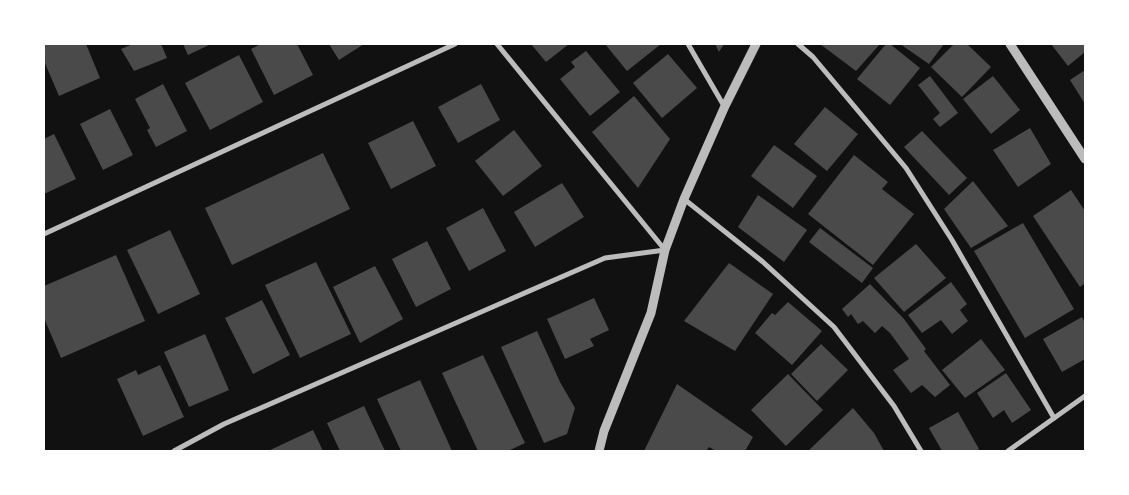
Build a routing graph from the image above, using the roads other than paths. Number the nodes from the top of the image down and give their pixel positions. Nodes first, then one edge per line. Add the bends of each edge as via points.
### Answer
1 (455, 44) edge
2 (497, 44) edge
3 (688, 44) edge
4 (756, 44) edge
5 (798, 44) edge
6 (1010, 44) edge
7 (724, 106) junction
8 (1085, 159) edge
9 (684, 198) junction
10 (44, 234) edge
11 (665, 250) junction
12 (1085, 396) edge
13 (1054, 418) junction
14 (174, 451) edge
15 (599, 451) edge
16 (921, 451) edge
17 (1008, 451) edge

1 - 10 street
2 - 11 street
3 - 7 street
4 - 7 street
5 - 13 street via 813,57 906,168 952,240
6 - 8 street
7 - 9 street
9 - 11 street
9 - 16 street via 763,262 834,327 894,406
11 - 14 street via 605,258 224,424
11 - 15 street via 651,312
12 - 13 street
13 - 17 street

